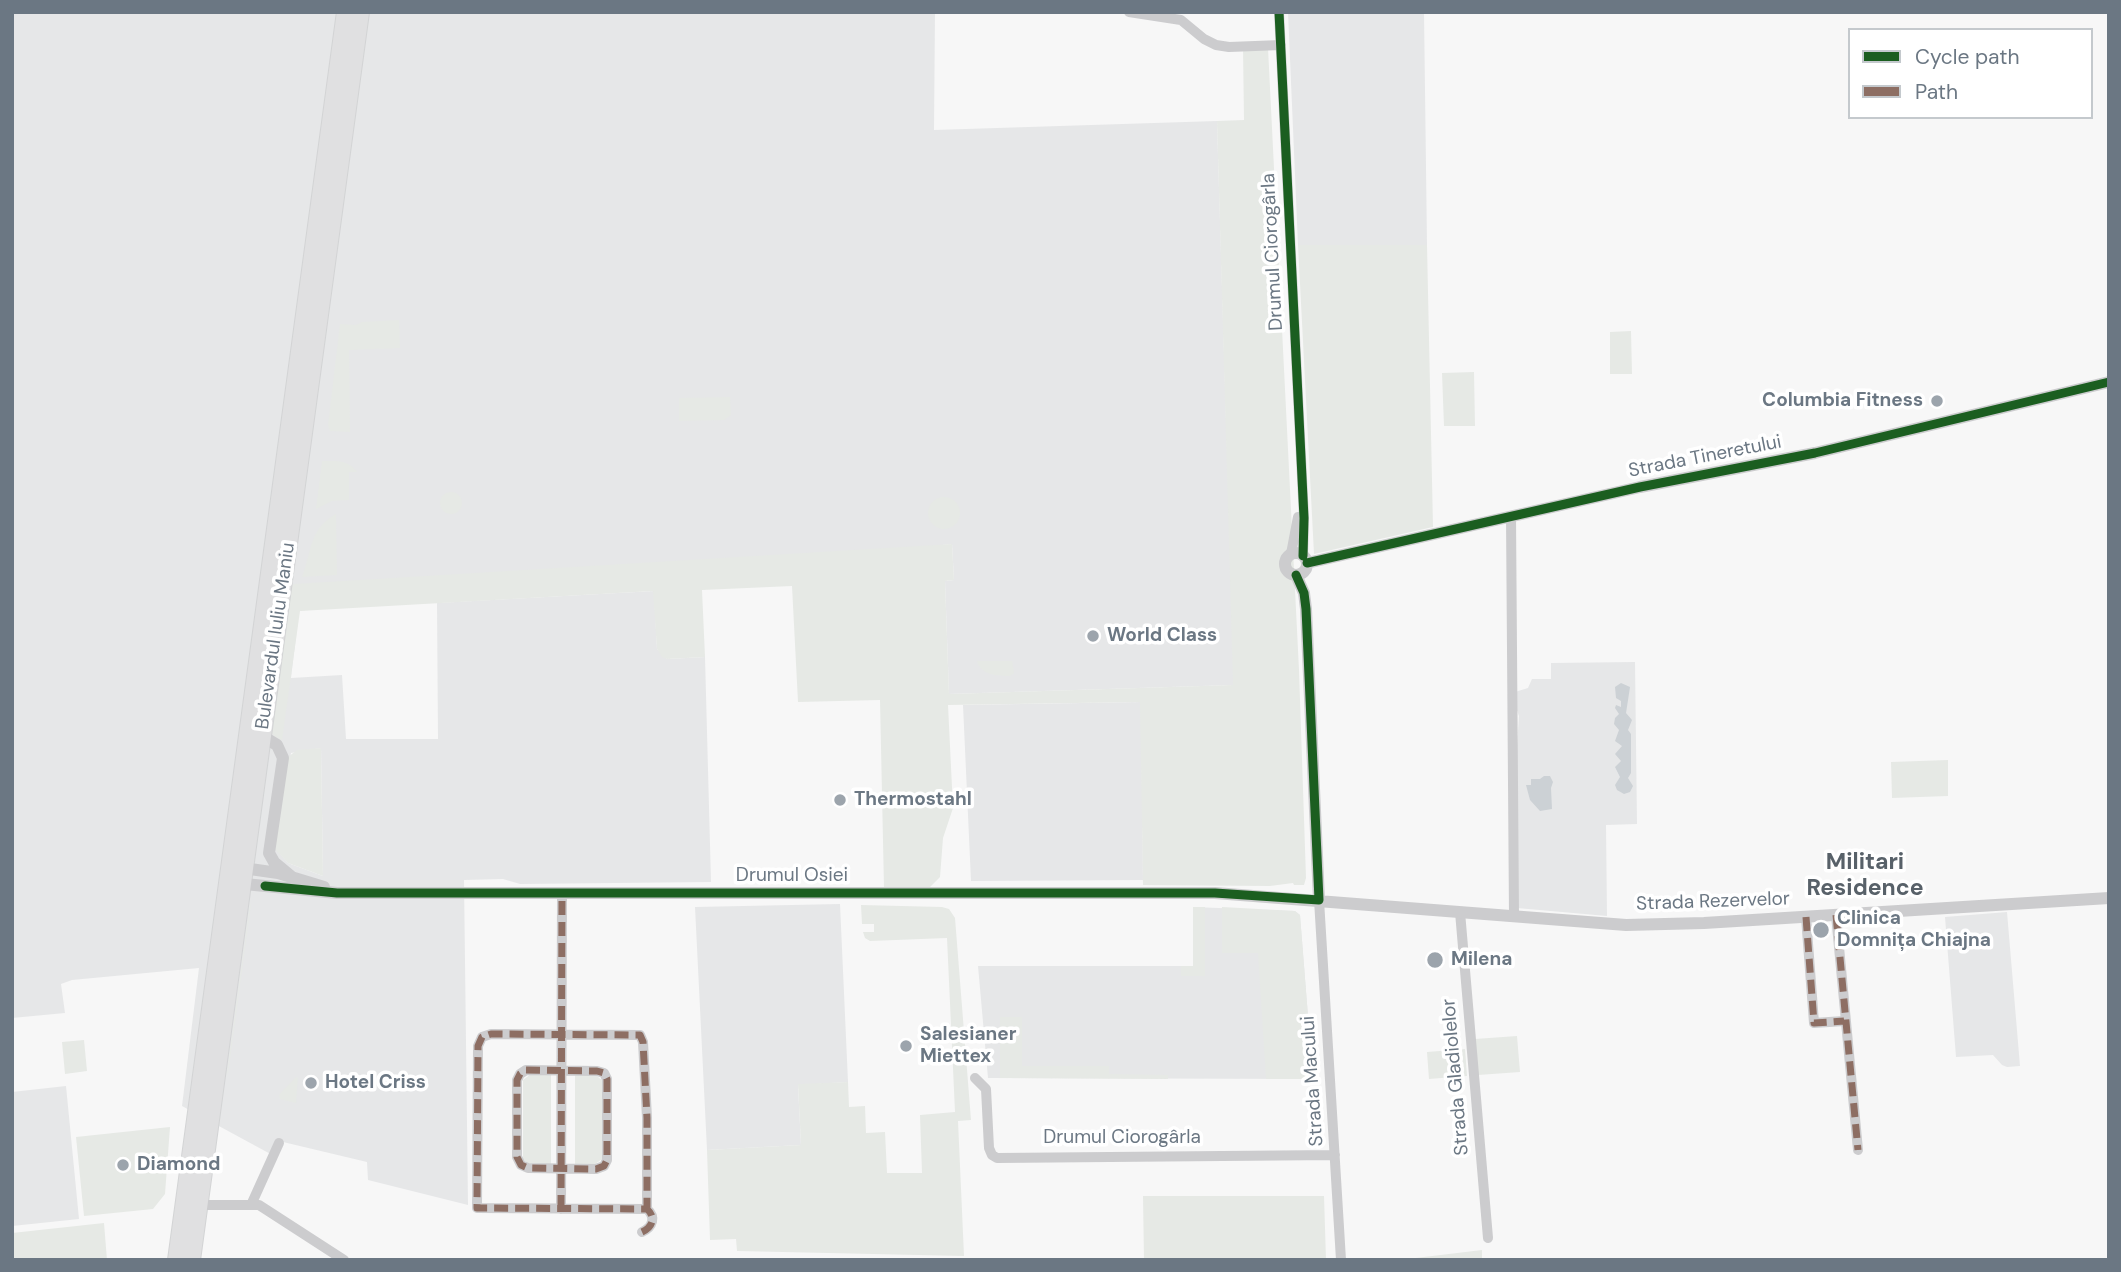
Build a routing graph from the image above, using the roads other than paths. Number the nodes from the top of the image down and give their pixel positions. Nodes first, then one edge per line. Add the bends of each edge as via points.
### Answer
1 (345, 12) edge
2 (361, 12) edge
3 (1129, 12) edge
4 (1279, 12) edge
5 (1281, 45) junction
6 (320, 201) junction
7 (331, 229) junction
8 (2109, 382) edge
9 (293, 451) junction
10 (1511, 516) junction
11 (1300, 557) junction
12 (1296, 575) junction
13 (262, 736) junction
14 (236, 875) junction
15 (292, 877) junction
16 (337, 893) junction
17 (562, 893) junction
18 (2109, 898) edge
19 (1300, 899) junction
20 (1319, 900) junction
21 (1460, 912) junction
22 (1836, 915) junction
23 (1514, 916) junction
24 (1806, 917) junction
25 (1320, 921) junction
26 (1844, 1021) junction
27 (561, 1034) junction
28 (561, 1070) junction
29 (975, 1077) dead end
30 (202, 1129) junction
31 (279, 1143) dead end
32 (1858, 1150) dead end
33 (1335, 1155) junction
34 (561, 1168) junction
35 (199, 1205) junction
36 (251, 1205) junction
37 (561, 1209) junction
38 (647, 1209) junction
39 (642, 1232) dead end
40 (1488, 1238) dead end
41 (176, 1260) edge
42 (192, 1260) edge
43 (344, 1260) edge
44 (1341, 1260) edge

1 - 6 main road, Bulevardul Iuliu Maniu
2 - 7 main road, Bulevardul Iuliu Maniu
3 - 5 street via 1181,20 1216,45
4 - 5 street, Drumul Ciorogârla
5 - 11 street, Drumul Ciorogârla via 1304,518
6 - 7 main road
6 - 9 main road, Bulevardul Iuliu Maniu
7 - 9 main road, Bulevardul Iuliu Maniu
8 - 10 street, Strada Tineretului via 1815,453
9 - 13 main road, Bulevardul Iuliu Maniu
9 - 14 main road, Bulevardul Iuliu Maniu
10 - 11 street, Strada Tineretului
10 - 23 street
11 - 12 street via 1305,570
11 - 12 street via 1286,559 1288,572
12 - 20 street via 1307,609
13 - 14 main road, Bulevardul Iuliu Maniu
13 - 15 street via 277,745 283,758 269,853
14 - 15 street, Drumul Osiei
14 - 16 street, Drumul Osiei
14 - 30 main road, Bulevardul Iuliu Maniu
15 - 16 street, Drumul Osiei
16 - 17 street, Drumul Osiei
17 - 19 street, Drumul Osiei via 1215,893
17 - 27 street
18 - 22 street, Strada Rezervelor
19 - 20 street, Drumul Osiei
19 - 25 street
20 - 21 street, Strada Rezervelor
20 - 25 street, Strada Macului
21 - 23 street, Strada Rezervelor
21 - 40 street, Strada Gladiolelor
22 - 24 street, Strada Rezervelor
22 - 26 street
23 - 24 street, Strada Rezervelor via 1626,925
24 - 26 street via 1814,1023
25 - 33 street, Strada Macului
26 - 32 street
27 - 28 street
27 - 37 street via 491,1034 480,1041 477,1208
27 - 38 street via 636,1034 642,1038
28 - 34 street
28 - 34 street via 523,1072 517,1080 519,1163 528,1168
28 - 34 street via 601,1071 607,1079 606,1164
29 - 33 street, Drumul Ciorogârla via 986,1090 989,1147 997,1158
30 - 35 main road, Bulevardul Iuliu Maniu
30 - 41 main road, Bulevardul Iuliu Maniu
31 - 36 street
33 - 44 street, Strada Macului
34 - 37 street
35 - 36 street
35 - 42 main road, Bulevardul Iuliu Maniu
36 - 43 street via 259,1205
37 - 38 street
38 - 39 street via 653,1222

